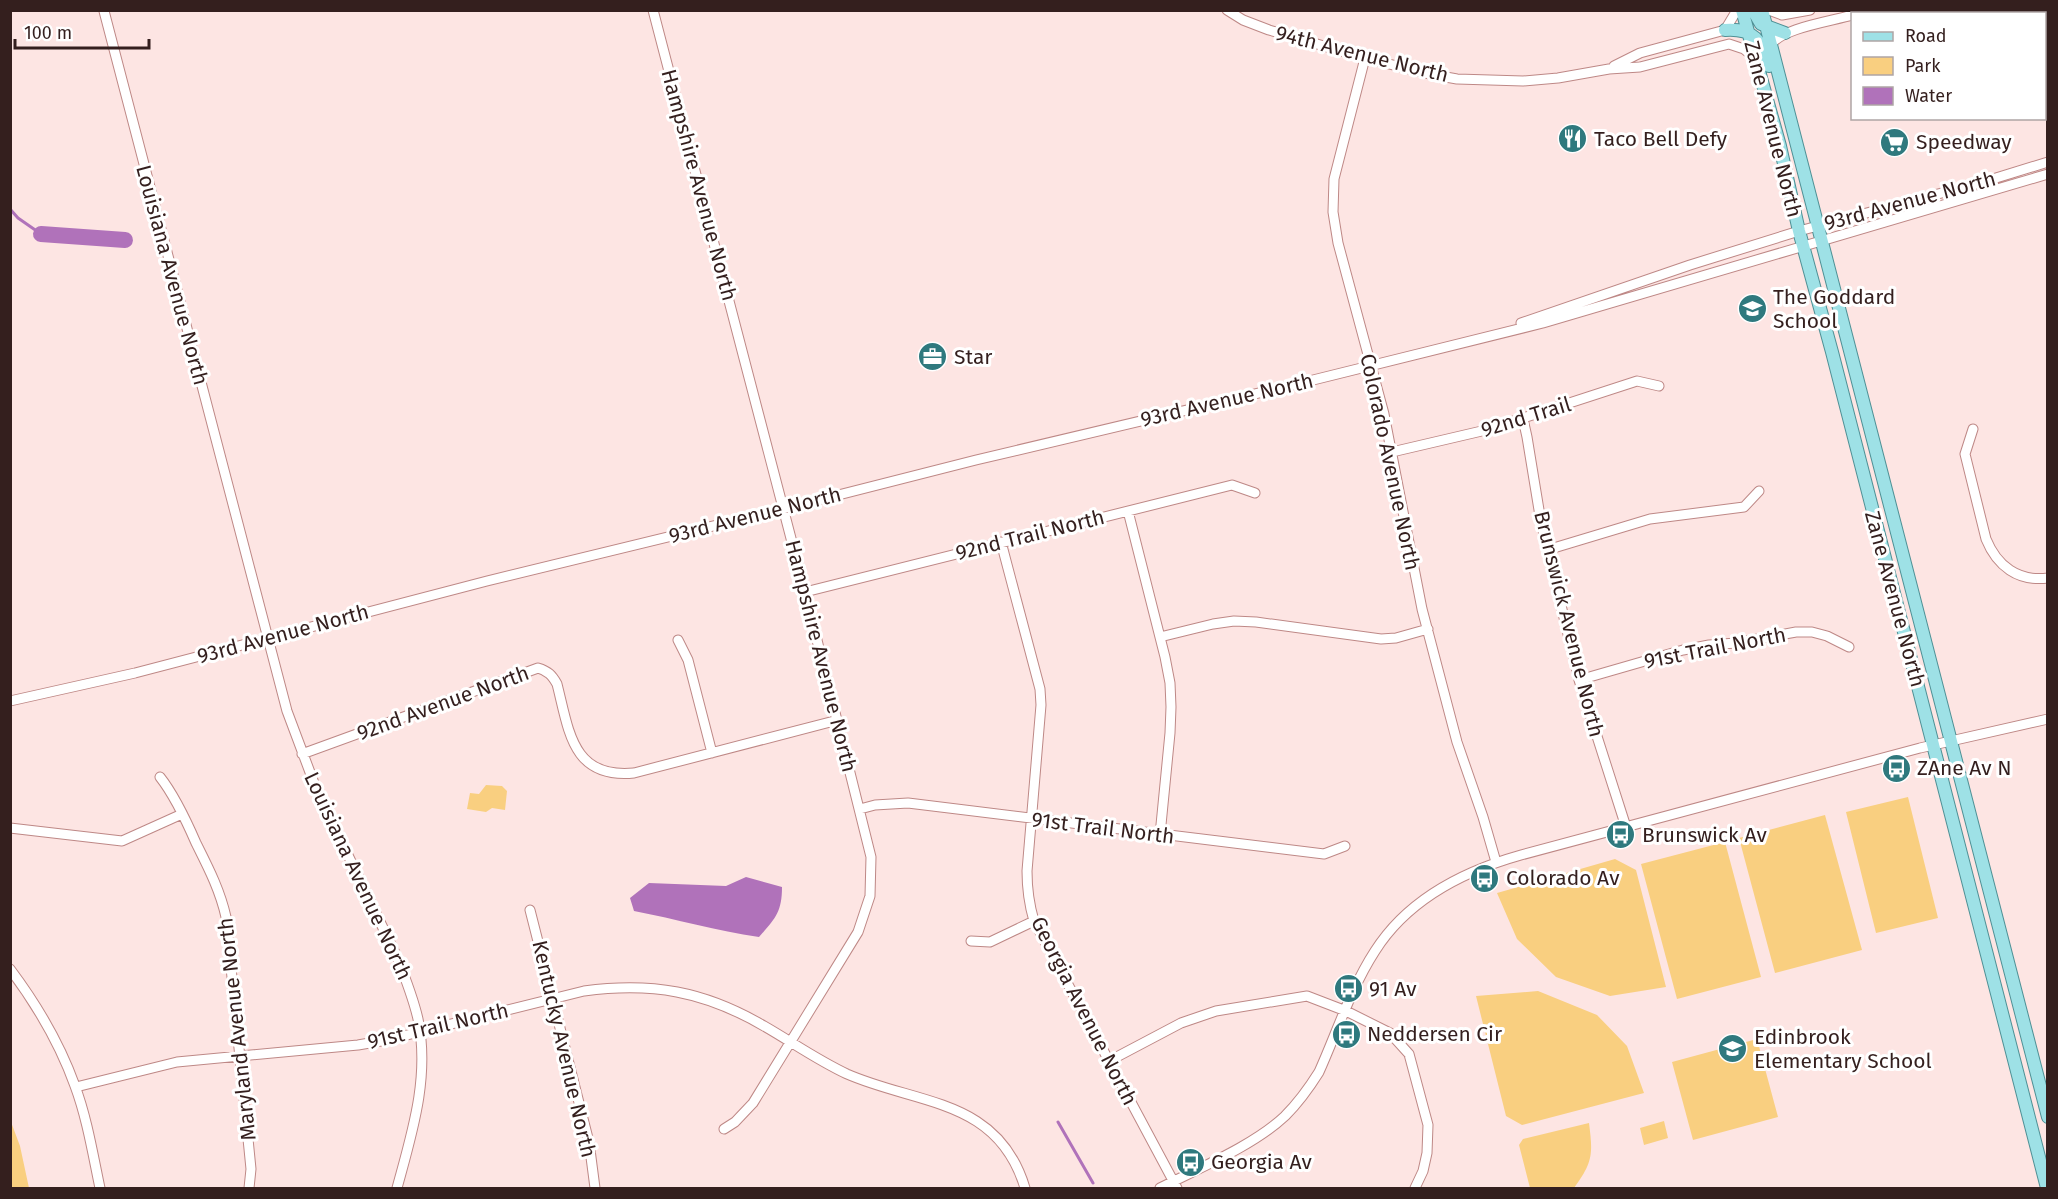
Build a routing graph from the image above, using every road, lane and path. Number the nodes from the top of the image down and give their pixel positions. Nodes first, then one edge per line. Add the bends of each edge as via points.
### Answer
1 (653, 10) edge
2 (1227, 10) edge
3 (1737, 10) edge
4 (1742, 10) edge
5 (1752, 10) edge
6 (1762, 10) edge
7 (1769, 10) edge
8 (1810, 10) edge
9 (104, 11) edge
10 (1851, 15) edge
11 (1766, 27) junction
12 (1725, 30) junction
13 (1748, 32) junction
14 (1785, 33) junction
15 (1771, 45) junction
16 (1365, 58) junction
17 (1756, 59) junction
18 (1610, 69) junction
19 (1793, 132) junction
20 (2048, 162) edge
21 (2048, 174) edge
22 (1818, 226) junction
23 (1799, 231) junction
24 (1822, 240) junction
25 (1803, 245) junction
26 (1500, 333) junction
27 (1371, 366) junction
28 (1659, 386) dead end
29 (1523, 419) junction
30 (1974, 429) dead end
31 (1392, 452) junction
32 (1760, 491) dead end
33 (1255, 493) dead end
34 (783, 509) junction
35 (1128, 511) junction
36 (1000, 542) junction
37 (1547, 550) junction
38 (2048, 578) edge
39 (805, 591) junction
40 (1428, 629) junction
41 (1160, 637) junction
42 (267, 638) junction
43 (678, 639) dead end
44 (1849, 647) dead end
45 (1579, 680) junction
46 (10, 701) edge
47 (2048, 719) edge
48 (838, 720) junction
49 (1951, 742) junction
50 (1934, 746) junction
51 (712, 753) junction
52 (302, 754) junction
53 (160, 777) dead end
54 (860, 809) junction
55 (182, 814) junction
56 (1032, 819) junction
57 (1626, 827) junction
58 (10, 828) edge
59 (1160, 835) junction
60 (1345, 846) dead end
61 (1496, 862) junction
62 (530, 910) dead end
63 (1034, 921) junction
64 (970, 941) dead end
65 (10, 969) edge
66 (553, 998) junction
67 (1346, 1011) junction
68 (419, 1032) junction
69 (789, 1042) junction
70 (239, 1056) junction
71 (1109, 1061) junction
72 (76, 1087) junction
73 (2048, 1117) edge
74 (724, 1129) dead end
75 (1175, 1185) edge
76 (100, 1188) edge
77 (249, 1188) edge
78 (397, 1188) edge
79 (595, 1188) edge
80 (1024, 1188) edge
81 (1160, 1188) edge
82 (1415, 1188) edge
83 (2047, 1188) edge

1 - 34 street, Hampshire Avenue North
2 - 16 street, 94th Avenue North via 1269,30
3 - 12 street
4 - 13 main road, Zane Avenue North
5 - 11 main road
6 - 11 main road, Zane Avenue North
7 - 8 street via 1782,15
9 - 42 street, Louisiana Avenue North
10 - 14 street
11 - 14 main road
11 - 15 main road, Zane Avenue North
12 - 13 main road
12 - 18 street, 94th Avenue North via 1640,53
13 - 17 main road, Zane Avenue North
13 - 19 main road via 1761,45 1777,99
14 - 15 street
15 - 19 main road, Zane Avenue North
16 - 18 street, 94th Avenue North via 1457,79 1558,78
16 - 27 street, Colorado Avenue North via 1334,179 1333,212
17 - 18 street, 94th Avenue North via 1729,44 1640,67
17 - 23 main road, Zane Avenue North
19 - 22 main road, Zane Avenue North
20 - 22 street, 93rd Avenue North
21 - 24 street, 93rd Avenue North
22 - 23 street, 93rd Avenue North
22 - 24 main road, Zane Avenue North
23 - 25 main road, Zane Avenue North
23 - 26 street, 93rd Avenue North
24 - 25 street, 93rd Avenue North
24 - 49 main road, Zane Avenue North
25 - 26 street, 93rd Avenue North
25 - 50 main road, Zane Avenue North
26 - 27 street, 93rd Avenue North
27 - 31 street, Colorado Avenue North
27 - 34 street, 93rd Avenue North
28 - 29 street, 92nd Trail via 1637,381
29 - 31 street, 92nd Trail
29 - 37 street, Brunswick Avenue North
30 - 38 street via 1965,454 1991,552 2011,572 2030,579
31 - 40 street, Colorado Avenue North
32 - 37 street via 1744,507 1650,519
33 - 35 street, 92nd Trail North via 1232,485
34 - 39 street, Hampshire Avenue North
34 - 42 street, 93rd Avenue North
35 - 36 street, 92nd Trail North
35 - 41 street
36 - 39 street, 92nd Trail North
36 - 56 street, Georgia Avenue North via 1040,689
37 - 45 street, Brunswick Avenue North
39 - 48 street, Hampshire Avenue North
40 - 41 street via 1381,639 1234,621
40 - 61 street, Colorado Avenue North via 1457,742
41 - 59 street via 1171,707
42 - 46 street, 93rd Avenue North
42 - 52 street, Louisiana Avenue North
43 - 51 street via 688,660
44 - 45 street, 91st Trail North via 1827,636 1796,632 1683,650
45 - 57 street, Brunswick Avenue North
47 - 49 street
48 - 51 street, 92nd Avenue North
48 - 54 street, Hampshire Avenue North
49 - 50 street
49 - 73 main road, Zane Avenue North
50 - 57 street
50 - 83 main road, Zane Avenue North
51 - 52 street, 92nd Avenue North via 634,773 606,773 583,759 575,747 553,676 538,668
52 - 68 street, Louisiana Avenue North via 397,957
53 - 55 street, Maryland Avenue North
54 - 56 street, 91st Trail North via 908,804
54 - 69 street, Hampshire Avenue North via 871,857 870,896 865,914 849,949
55 - 58 street via 122,841
55 - 70 street, Maryland Avenue North via 222,900 229,936
56 - 59 street, 91st Trail North
56 - 63 street, Georgia Avenue North via 1027,889
57 - 61 street
59 - 60 street, 91st Trail North via 1324,854
61 - 67 street via 1453,881 1402,918 1374,951
62 - 66 street, Kentucky Avenue North
63 - 64 street via 990,942
63 - 71 street, Georgia Avenue North
65 - 72 street via 49,1028
66 - 68 street, 91st Trail North
66 - 69 street, 91st Trail North via 616,987 679,991 738,1012
66 - 79 street, Kentucky Avenue North via 589,1142
67 - 71 street via 1307,996 1216,1011 1181,1023
67 - 75 street via 1319,1072 1285,1116 1269,1130
67 - 82 street via 1390,1033 1408,1054 1428,1125 1427,1153
68 - 70 street, 91st Trail North via 358,1045
68 - 78 street, Louisiana Avenue North via 422,1073 418,1103
69 - 74 street, Hampshire Avenue North via 753,1103
69 - 80 street via 861,1080 972,1117 1014,1159
70 - 72 street, 91st Trail North via 177,1062
70 - 77 street, Maryland Avenue North via 251,1169
71 - 75 street, Georgia Avenue North
72 - 76 street
75 - 81 street

